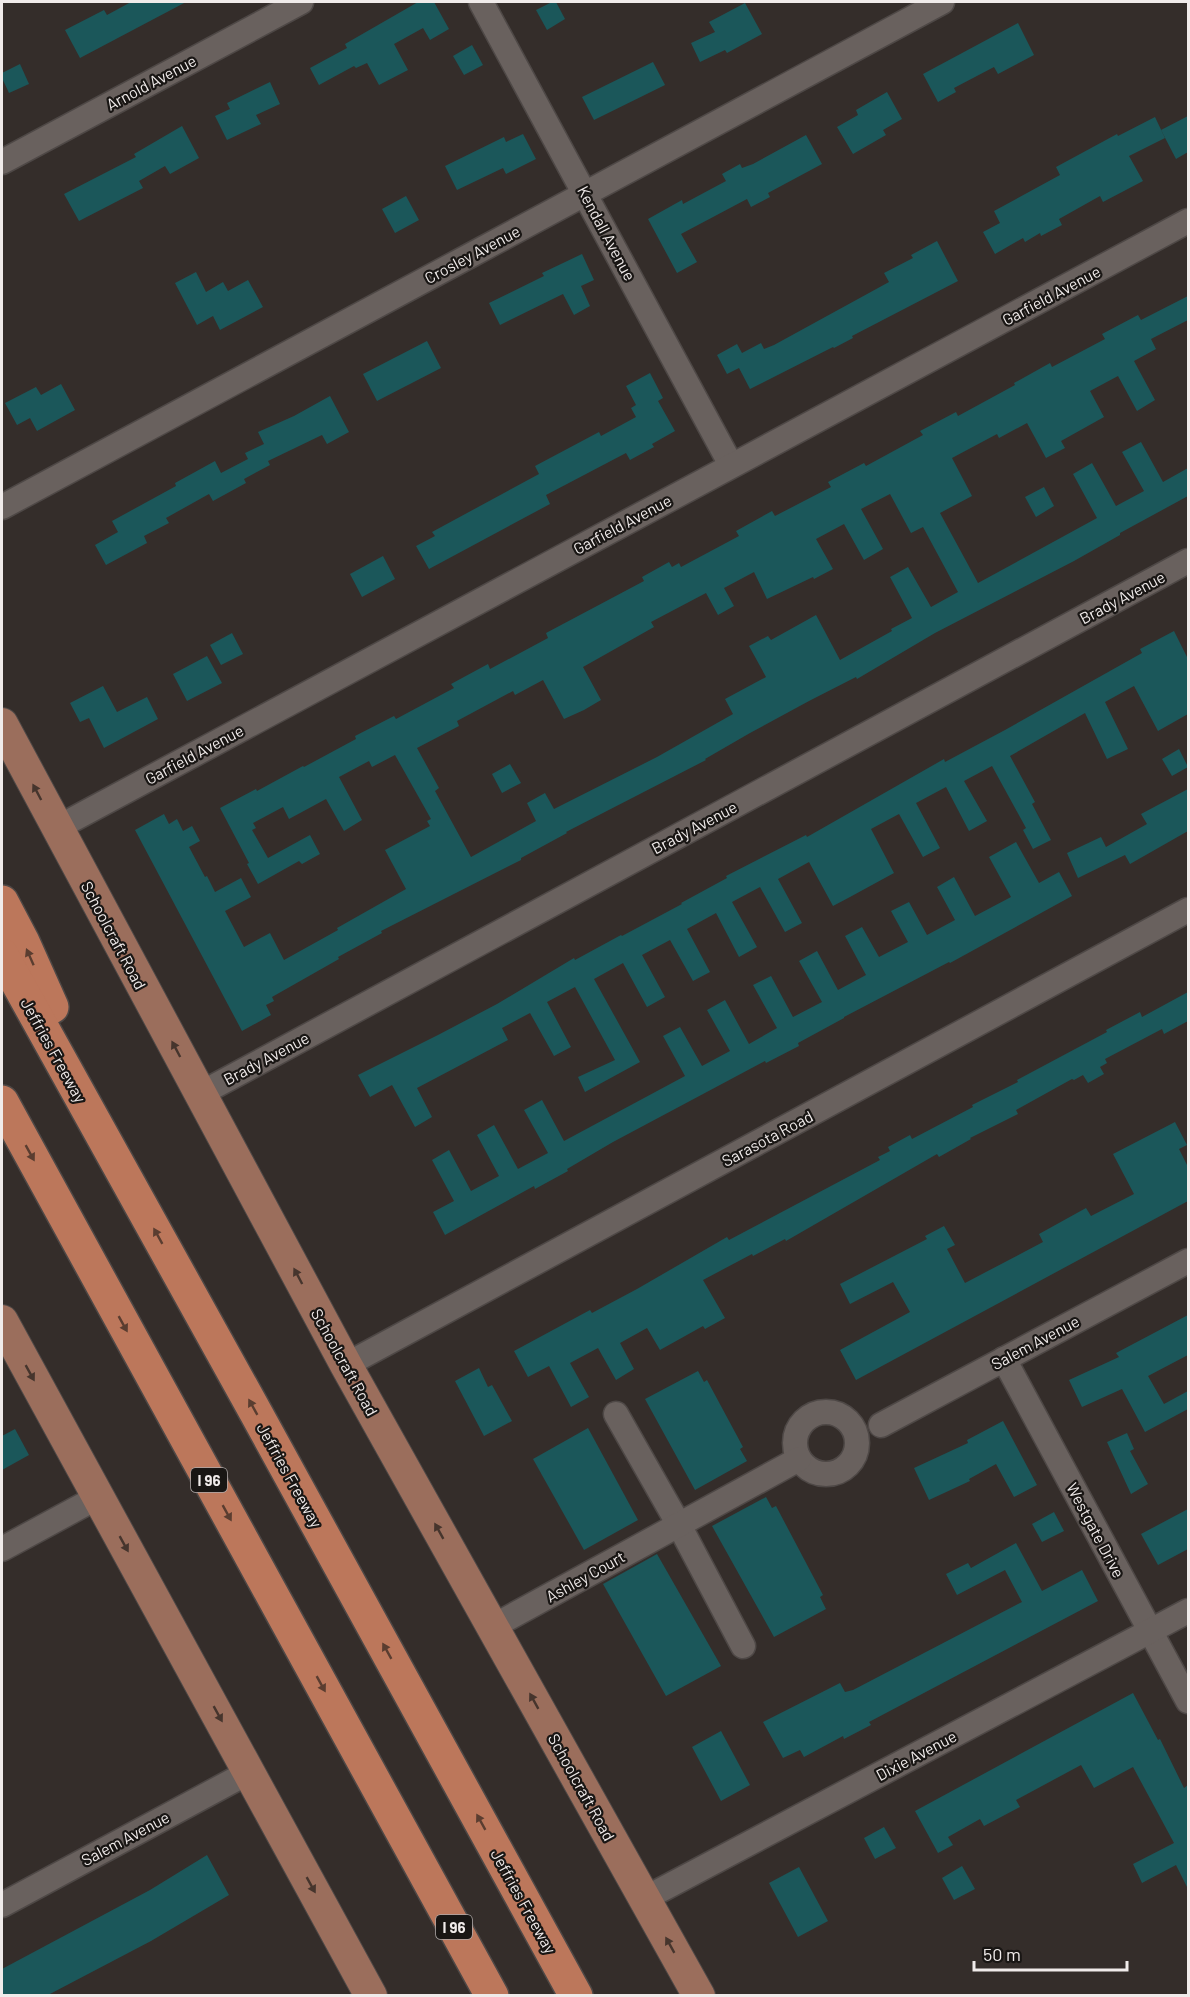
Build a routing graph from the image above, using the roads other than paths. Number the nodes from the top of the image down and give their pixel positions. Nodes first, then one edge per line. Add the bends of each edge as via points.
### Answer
1 (301, 2) edge
2 (480, 2) edge
3 (942, 2) edge
4 (2, 162) edge
5 (586, 195) junction
6 (1188, 221) edge
7 (731, 465) junction
8 (2, 507) edge
9 (1188, 561) edge
10 (2, 724) edge
11 (57, 828) junction
12 (2, 902) edge
13 (1188, 910) edge
14 (2, 956) edge
15 (200, 1094) junction
16 (2, 1102) edge
17 (129, 1184) junction
18 (1188, 1261) edge
19 (2, 1322) edge
20 (1004, 1359) junction
21 (346, 1365) junction
22 (616, 1414) dead end
23 (882, 1425) dead end
24 (799, 1459) dead end
25 (98, 1497) junction
26 (679, 1524) junction
27 (2, 1549) edge
28 (1188, 1611) edge
29 (492, 1627) junction
30 (1151, 1631) junction
31 (743, 1646) dead end
32 (1188, 1701) edge
33 (249, 1772) junction
34 (417, 1859) junction
35 (644, 1899) junction
36 (2, 1905) edge
37 (530, 1910) junction
38 (372, 1995) edge
39 (472, 1995) edge
40 (492, 1995) edge
41 (576, 1995) edge
42 (587, 1995) edge
43 (699, 1995) edge

1 - 4 street, Arnold Avenue
2 - 5 street, Kendall Avenue
3 - 5 street, Crosley Avenue
5 - 7 street, Kendall Avenue
5 - 8 street, Crosley Avenue
6 - 7 street, Garfield Avenue
7 - 11 street, Garfield Avenue
9 - 15 street, Brady Avenue
11 -> 10 main road, Schoolcraft Road
15 -> 11 main road, Schoolcraft Road
17 -> 12 highway via 24,942
13 - 21 street, Sarasota Road
14 - 17 highway, Jeffries Freeway
21 -> 15 main road, Schoolcraft Road
16 -> 34 highway, I 96
37 -> 17 highway, Jeffries Freeway
18 - 20 street, Salem Avenue
19 -> 25 main road
20 - 23 street, Salem Avenue
20 - 30 street, Westgate Drive
29 -> 21 main road, Schoolcraft Road
22 - 26 street
24 - 26 street, Ashley Court
25 - 27 street
25 -> 33 main road
26 - 29 street, Ashley Court
26 - 31 street
28 - 30 street, Dixie Avenue
35 -> 29 main road, Schoolcraft Road
30 - 32 street, Westgate Drive
30 - 35 street, Dixie Avenue
33 - 36 street, Salem Avenue
33 -> 38 main road
34 - 39 highway
34 - 40 highway, I 96
43 -> 35 main road, Schoolcraft Road
37 - 41 highway, Jeffries Freeway
37 - 42 highway

